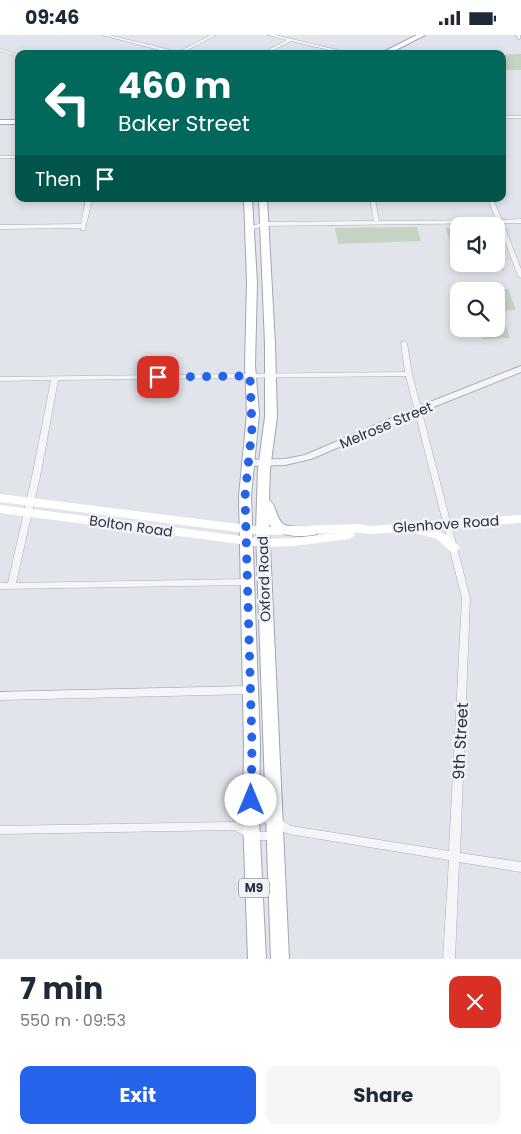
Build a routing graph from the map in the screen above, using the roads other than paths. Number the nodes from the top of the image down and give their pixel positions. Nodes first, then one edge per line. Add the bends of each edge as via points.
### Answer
1 (104, 35) edge
2 (214, 35) edge
3 (270, 35) edge
4 (425, 35) edge
5 (290, 40) junction
6 (166, 50) edge
7 (185, 50) edge
8 (270, 50) edge
9 (334, 50) edge
10 (391, 50) edge
11 (401, 50) edge
12 (1, 51) edge
13 (15, 54) edge
14 (0, 58) edge
15 (506, 117) edge
16 (521, 117) edge
17 (0, 123) edge
18 (15, 123) edge
19 (0, 158) edge
20 (15, 158) edge
21 (88, 202) edge
22 (248, 202) edge
23 (263, 202) edge
24 (373, 202) edge
25 (492, 202) edge
26 (498, 217) edge
27 (505, 221) edge
28 (521, 221) edge
29 (450, 222) edge
30 (377, 223) junction
31 (264, 224) junction
32 (0, 227) edge
33 (250, 228) junction
34 (505, 234) edge
35 (521, 276) edge
36 (404, 343) dead end
37 (521, 369) edge
38 (409, 374) junction
39 (270, 375) junction
40 (250, 376) junction
41 (0, 379) edge
42 (55, 379) junction
43 (418, 410) junction
44 (247, 463) junction
45 (265, 463) junction
46 (264, 495) junction
47 (0, 498) edge
48 (29, 507) junction
49 (0, 509) edge
50 (521, 519) edge
51 (448, 525) junction
52 (395, 528) junction
53 (370, 530) junction
54 (312, 531) junction
55 (246, 536) junction
56 (262, 537) junction
57 (454, 548) junction
58 (246, 582) junction
59 (0, 586) edge
60 (11, 586) junction
61 (249, 690) junction
62 (0, 696) edge
63 (251, 818) junction
64 (275, 819) junction
65 (236, 826) junction
66 (0, 830) edge
67 (282, 833) junction
68 (252, 836) junction
69 (454, 857) junction
70 (521, 867) edge
71 (257, 959) edge
72 (280, 959) edge
73 (449, 959) edge

1 - 6 street
2 - 7 street
3 - 5 street
4 - 10 main road
4 - 11 main road
5 - 8 street
5 - 9 street
12 - 13 street
12 - 14 street
15 - 16 street
17 - 18 main road
19 - 20 street
21 - 32 street via 83,228
22 - 33 main road, Oxford Road / M9
23 - 31 main road, Oxford Road / M9
24 - 30 street
25 - 26 street
27 - 28 street
29 - 30 street
30 - 31 street
31 - 33 street
31 - 39 main road, Oxford Road / M9
33 - 40 main road, Oxford Road / M9
34 - 35 street
36 - 38 street, 9th Street
37 - 43 street, Melrose Street
38 - 39 street
38 - 43 street, 9th Street
39 - 40 street
39 - 45 main road, Oxford Road / M9 via 271,417
40 - 42 street
40 - 44 main road, Oxford Road / M9 via 253,415
41 - 42 street
42 - 48 street
43 - 45 street, Melrose Street via 308,457
43 - 51 street, 9th Street
44 - 45 street, Melrose Street
44 - 55 main road, Oxford Road / M9
45 - 46 main road, Oxford Road / M9
46 - 54 main road via 271,519 277,527
46 - 56 main road, Oxford Road / M9
47 - 48 main road, Bolton Road
48 - 49 main road, Bolton Road
48 - 55 main road, Bolton Road
48 - 60 street
50 - 51 main road, Glenhove Road
51 - 52 main road, Glenhove Road
51 - 57 street, 9th Street
52 - 53 main road, Glenhove Road
52 - 57 main road via 437,534
53 - 54 main road, Glenhove Road
53 - 56 main road, Glenhove Road via 328,539
54 - 56 main road, Glenhove Road
55 - 56 main road, Bolton Road
55 - 58 main road, Oxford Road / M9
56 - 64 main road, Oxford Road / M9
57 - 69 street, 9th Street via 466,598
58 - 60 street
58 - 61 main road, Oxford Road / M9
59 - 60 street
61 - 62 street
61 - 63 main road, Oxford Road / M9
63 - 64 street
63 - 65 street
63 - 68 main road, Oxford Road / M9
64 - 67 main road, Oxford Road / M9
65 - 66 street
65 - 68 street
67 - 68 street
67 - 69 street
67 - 72 main road, Oxford Road / M9
68 - 71 main road, Oxford Road / M9
69 - 70 street
69 - 73 street, 9th Street

